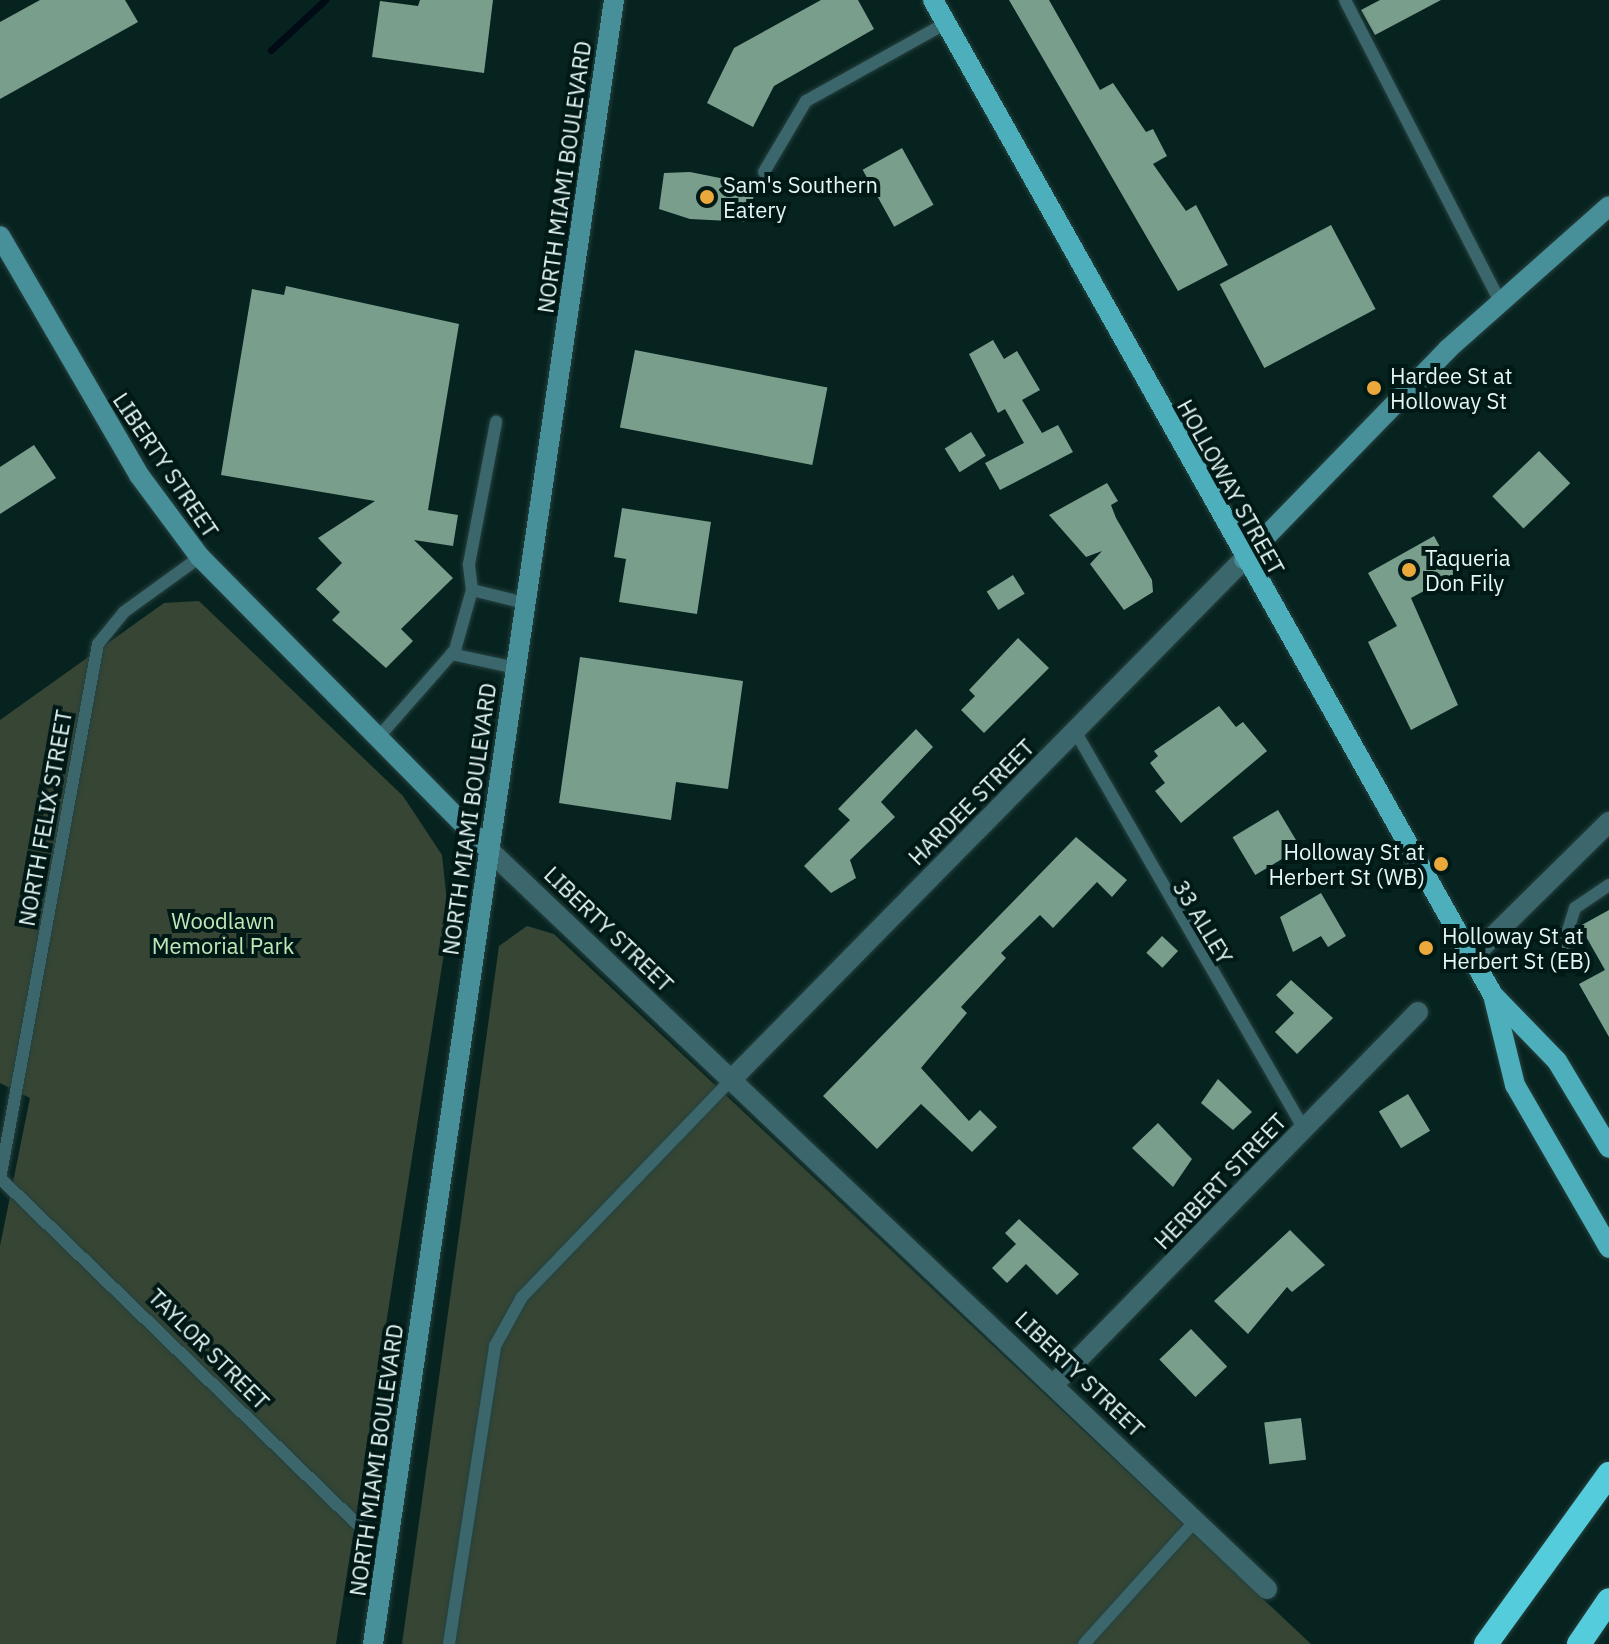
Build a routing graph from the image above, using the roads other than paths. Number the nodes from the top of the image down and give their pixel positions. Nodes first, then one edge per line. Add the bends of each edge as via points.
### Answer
1 (614, 0) edge
2 (933, 0) edge
3 (1345, 0) edge
4 (946, 23) junction
5 (764, 172) dead end
6 (1609, 206) edge
7 (0, 236) edge
8 (1499, 300) junction
9 (496, 422) dead end
10 (200, 557) junction
11 (1244, 559) junction
12 (472, 590) junction
13 (525, 603) junction
14 (451, 654) junction
15 (516, 668) junction
16 (1075, 731) junction
17 (376, 740) junction
18 (1609, 822) edge
19 (489, 850) junction
20 (1609, 885) edge
21 (1471, 958) junction
22 (1557, 966) dead end
23 (1493, 995) junction
24 (1418, 1012) dead end
25 (732, 1079) junction
26 (1304, 1129) junction
27 (1609, 1148) edge
28 (0, 1179) edge
29 (1609, 1248) edge
30 (1055, 1383) junction
31 (1609, 1474) edge
32 (1196, 1520) junction
33 (386, 1552) junction
34 (1267, 1589) dead end
35 (1609, 1600) edge
36 (373, 1644) edge
37 (449, 1644) edge
38 (1084, 1644) edge
39 (1486, 1644) edge
40 (1579, 1644) edge

1 - 13 street, NORTH MIAMI BOULEVARD
2 - 4 main road, HOLLOWAY STREET
3 - 8 lane
4 - 5 lane via 806,101
4 - 11 main road, HOLLOWAY STREET
6 - 8 street
7 - 10 street, LIBERTY STREET via 139,475
8 - 11 street
9 - 12 lane via 469,564
10 - 17 street, LIBERTY STREET
10 - 28 lane, NORTH FELIX STREET via 124,612 98,644
11 - 16 street, HARDEE STREET
11 - 21 main road, HOLLOWAY STREET
12 - 13 lane
12 - 14 lane
13 - 15 street, NORTH MIAMI BOULEVARD
14 - 15 lane
14 - 17 lane
15 - 19 street, NORTH MIAMI BOULEVARD
16 - 25 street, HARDEE STREET
16 - 26 lane, 33 ALLEY
17 - 19 street, LIBERTY STREET
18 - 21 street
19 - 25 street, LIBERTY STREET
19 - 33 street, NORTH MIAMI BOULEVARD
20 - 22 lane via 1575,908
21 - 23 main road, HOLLOWAY STREET
23 - 27 main road, HOLLOWAY STREET via 1557,1061
23 - 29 main road, HOLLOWAY STREET via 1515,1085
24 - 26 street, HERBERT STREET
25 - 30 street, LIBERTY STREET
25 - 37 lane via 522,1297 495,1346
26 - 30 street, HERBERT STREET
28 - 33 lane, TAYLOR STREET
30 - 32 street, LIBERTY STREET
31 - 39 highway
32 - 34 street, LIBERTY STREET
32 - 38 lane
33 - 36 street, NORTH MIAMI BOULEVARD
35 - 40 highway

